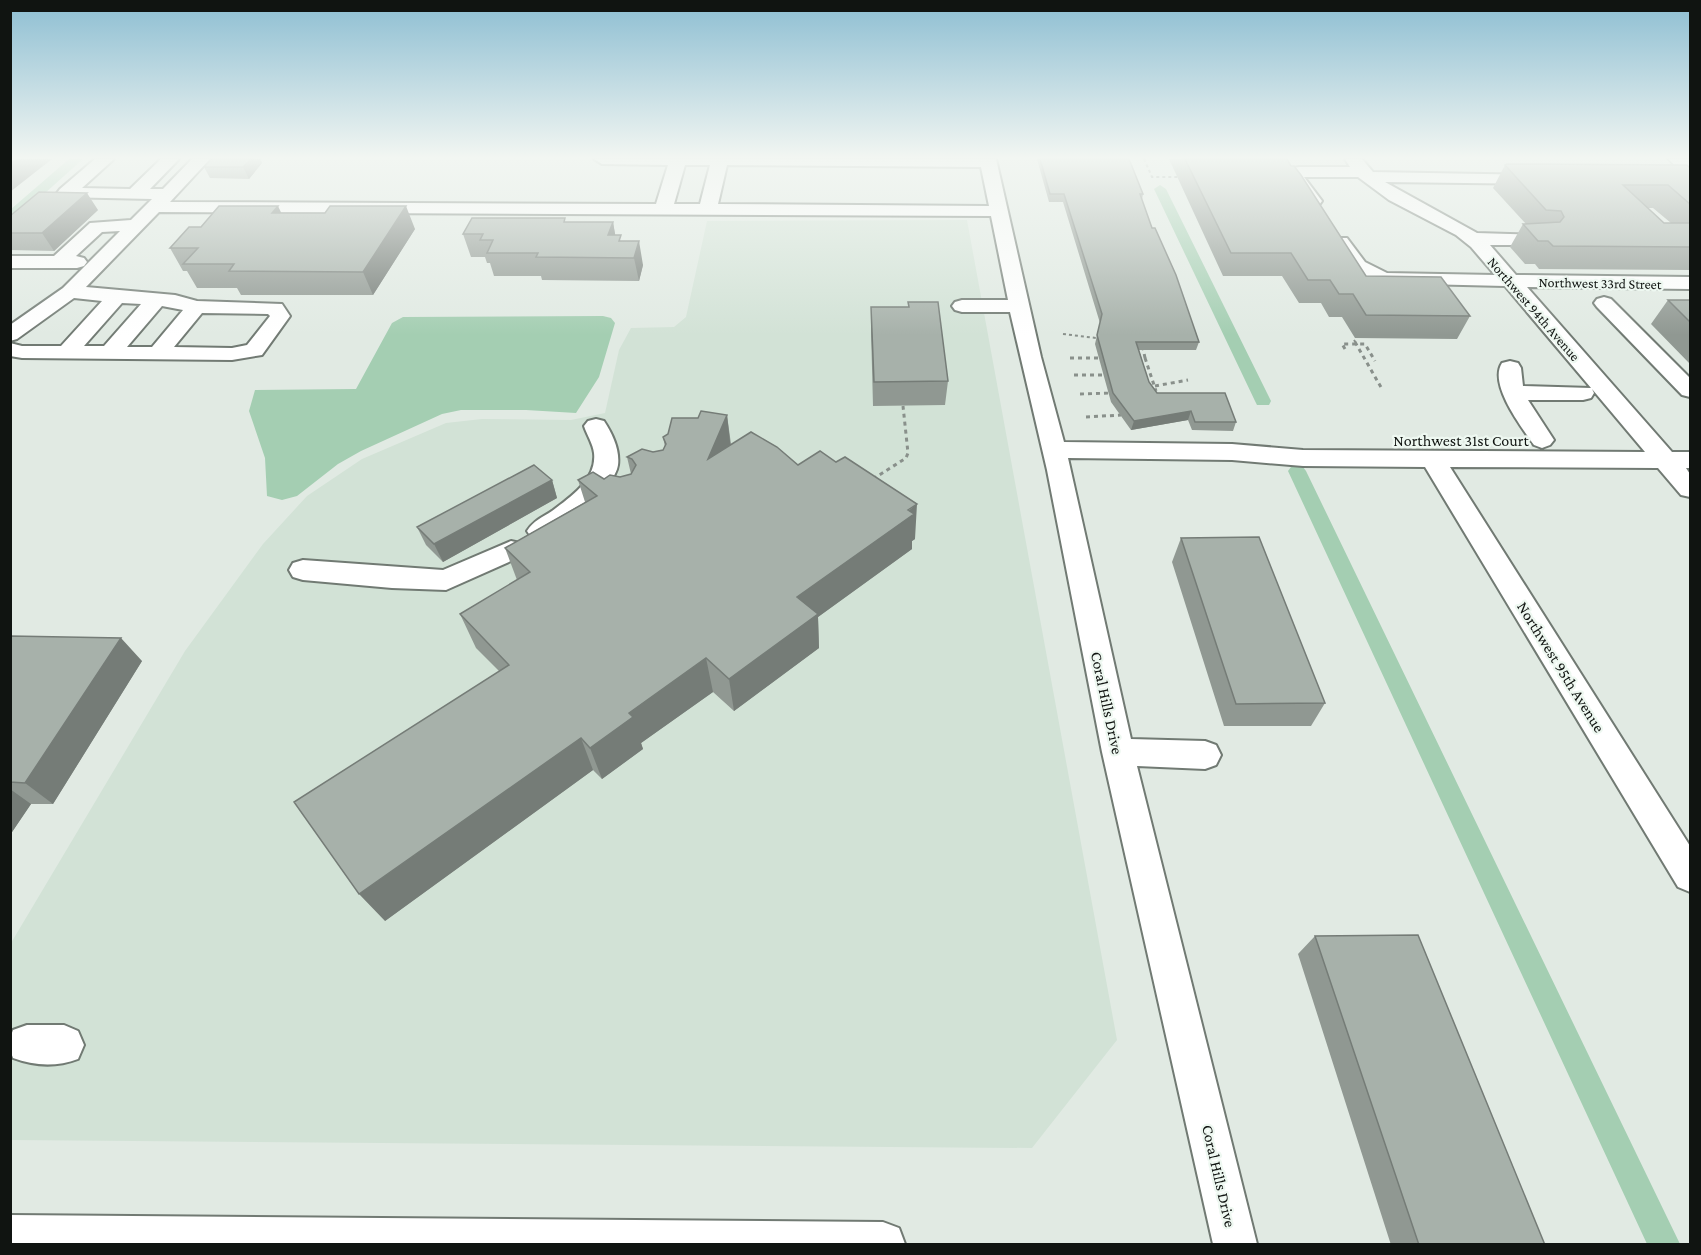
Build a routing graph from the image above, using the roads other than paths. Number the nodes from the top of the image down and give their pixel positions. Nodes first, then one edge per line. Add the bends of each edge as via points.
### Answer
1 (145, 218) edge
2 (1000, 218) edge
3 (1324, 218) edge
4 (1438, 218) edge
5 (137, 225) junction
6 (1473, 238) junction
7 (1539, 239) edge
8 (10, 262) edge
9 (62, 262) junction
10 (100, 262) junction
11 (10, 280) edge
12 (1510, 281) junction
13 (1690, 284) edge
14 (70, 292) junction
15 (117, 296) junction
16 (157, 300) junction
17 (1501, 303) dead end
18 (1529, 303) junction
19 (1604, 303) dead end
20 (962, 306) dead end
21 (1019, 306) junction
22 (196, 307) junction
23 (239, 308) junction
24 (10, 312) edge
25 (38, 317) junction
26 (10, 335) edge
27 (10, 349) edge
28 (68, 351) junction
29 (111, 352) junction
30 (158, 353) junction
31 (205, 353) junction
32 (1510, 368) dead end
33 (1550, 376) dead end
34 (1690, 390) edge
35 (1607, 392) junction
36 (1515, 393) junction
37 (1583, 393) junction
38 (596, 426) dead end
39 (1542, 440) junction
40 (1690, 444) edge
41 (1053, 450) junction
42 (1232, 452) junction
43 (1658, 452) junction
44 (606, 457) junction
45 (631, 459) edge
46 (1432, 459) junction
47 (1690, 460) edge
48 (1690, 489) edge
49 (592, 492) junction
50 (618, 499) edge
51 (303, 570) dead end
52 (1118, 752) junction
53 (1205, 754) dead end
54 (1690, 876) edge
55 (10, 1237) edge
56 (883, 1245) edge
57 (1235, 1245) edge

1 - 5 street
2 - 21 street, Coral Hills Drive
3 - 12 street, Northwest 33rd Street via 1357,267 1377,277
4 - 6 street, Northwest 94th Avenue
5 - 9 street via 97,227
5 - 10 street
6 - 7 street
6 - 12 street, Northwest 94th Avenue
8 - 9 street
9 - 10 street
9 - 11 street via 49,278
10 - 14 street
12 - 13 street, Northwest 33rd Street via 1650,277
12 - 18 street, Northwest 94th Avenue
14 - 15 street
14 - 25 street
15 - 16 street
15 - 28 street
16 - 22 street
16 - 29 street
17 - 18 street
18 - 35 street, Northwest 94th Avenue
19 - 34 street
20 - 21 street
21 - 41 street, Coral Hills Drive
22 - 23 street
22 - 30 street
23 - 31 street
23 - 31 street via 275,308 280,316 254,350
24 - 25 street
25 - 26 street
27 - 28 street
28 - 29 street
29 - 30 street
30 - 31 street
32 - 36 street via 1509,379
33 - 37 street
35 - 37 street
35 - 43 street, Northwest 94th Avenue
36 - 37 street
36 - 39 street
38 - 44 street
39 - 42 street, Northwest 31st Court via 1298,442
39 - 43 street, Northwest 31st Court
40 - 43 street, Northwest 31st Court
41 - 42 street, Northwest 31st Court
41 - 52 street, Coral Hills Drive
42 - 46 street, Northwest 31st Court via 1303,458
43 - 46 street, Northwest 31st Court
43 - 47 street, Northwest 31st Court
43 - 48 street, Northwest 94th Avenue
44 - 45 street
44 - 49 street via 601,479
46 - 54 street, Northwest 95th Avenue
49 - 50 street
49 - 51 street via 518,545 446,580
52 - 53 street
52 - 57 street, Coral Hills Drive
55 - 56 street

